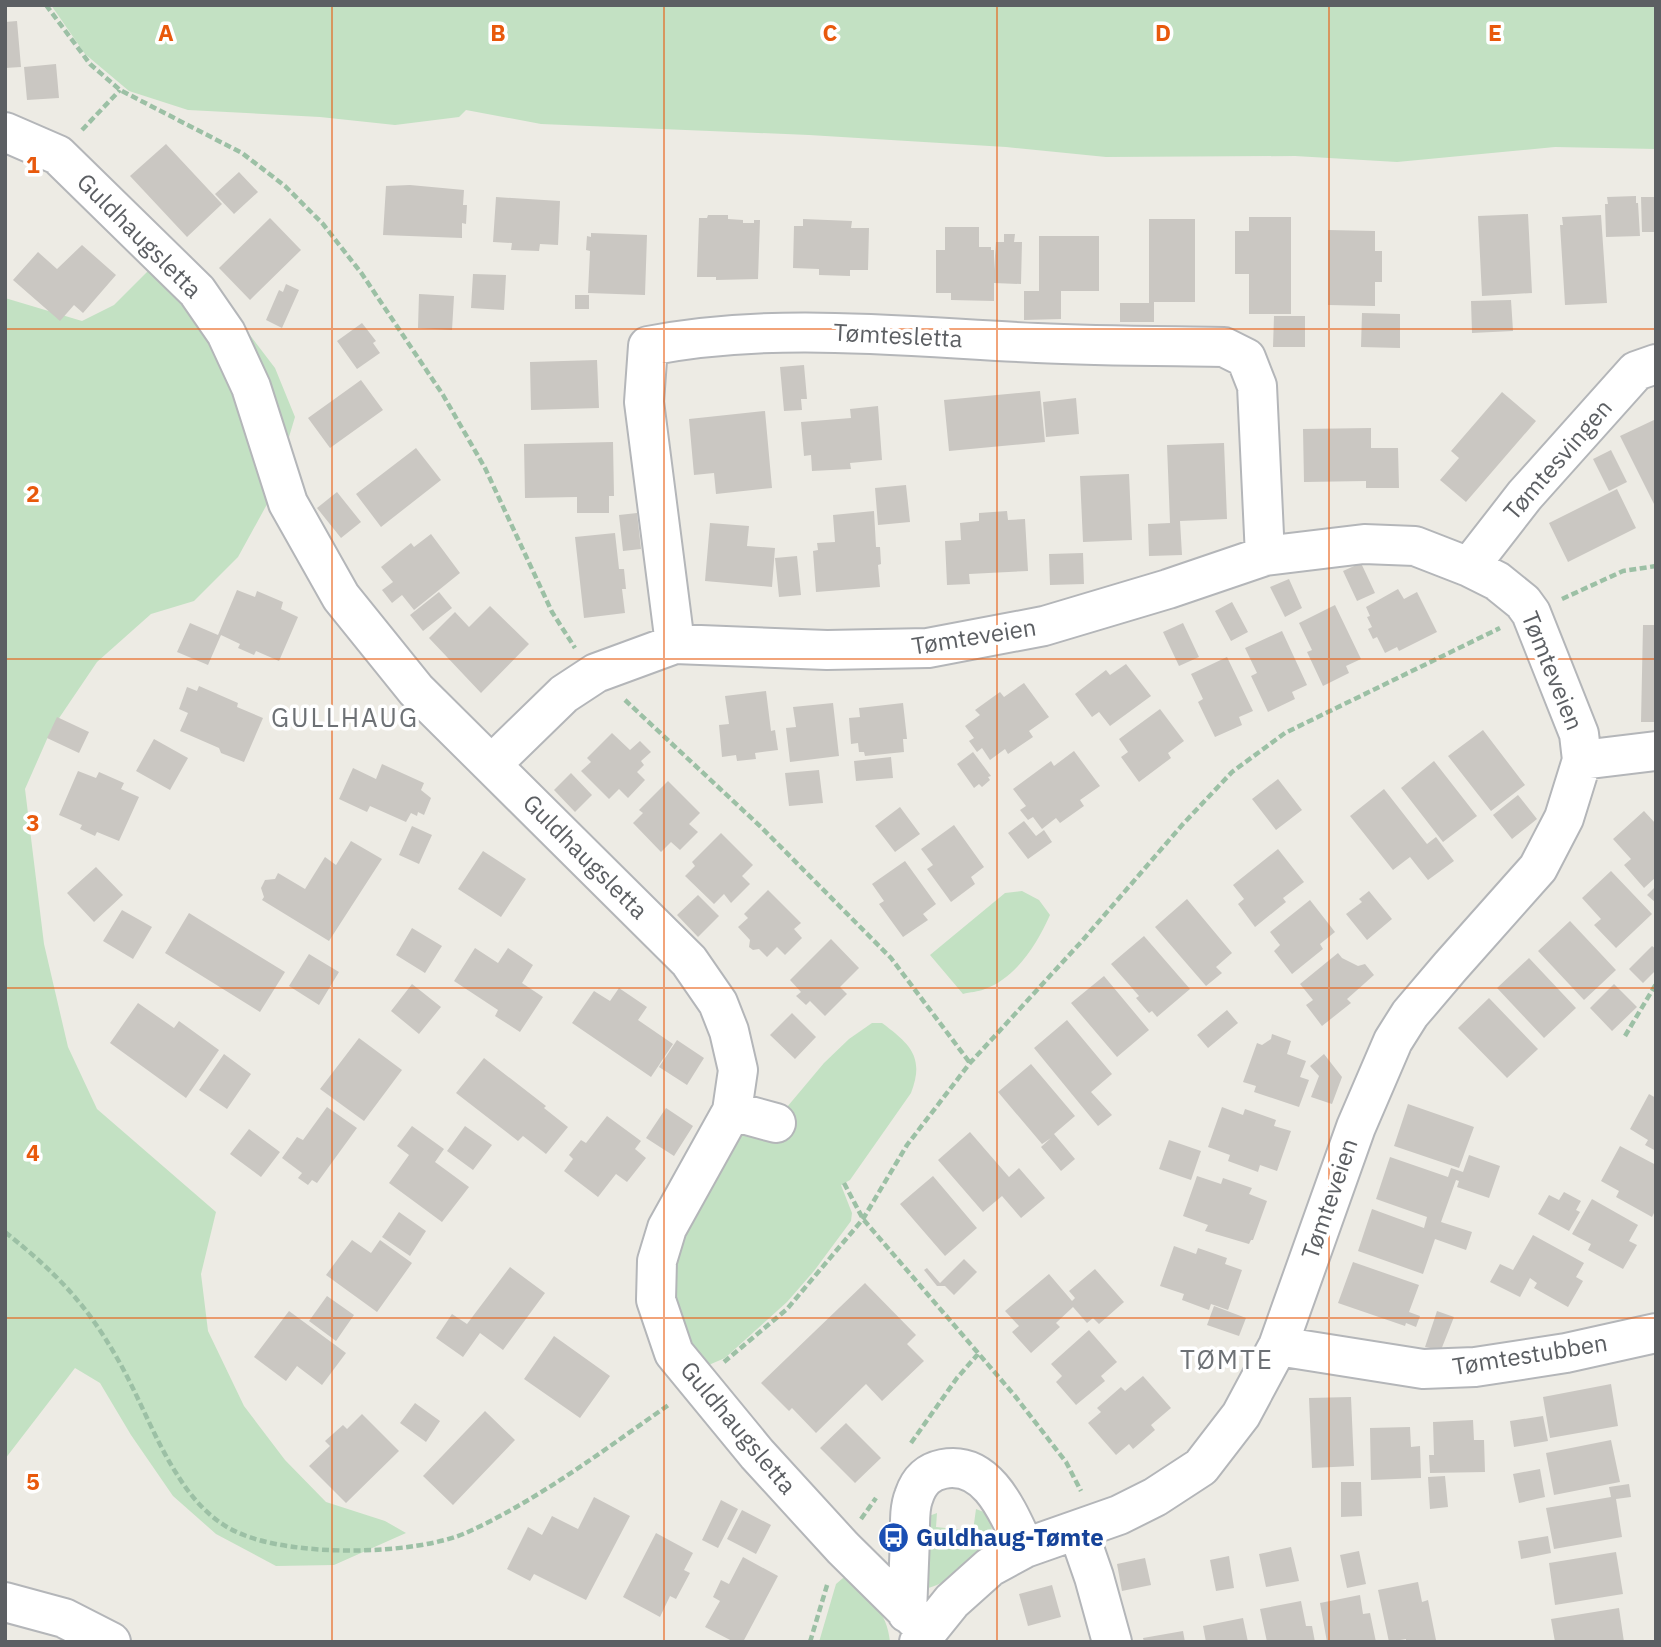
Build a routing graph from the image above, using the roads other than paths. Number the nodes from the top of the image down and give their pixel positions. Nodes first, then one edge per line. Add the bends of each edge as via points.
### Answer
1 (5, 132) edge
2 (1656, 364) edge
3 (1265, 556) junction
4 (1469, 567) junction
5 (675, 644) junction
6 (1656, 751) edge
7 (1582, 760) junction
8 (492, 764) junction
9 (732, 1111) junction
10 (776, 1123) dead end
11 (1656, 1333) edge
12 (1278, 1346) junction
13 (1086, 1527) junction
14 (1025, 1548) junction
15 (5, 1602) edge
16 (918, 1629) edge
17 (111, 1642) edge
18 (1112, 1642) edge

1 - 8 street, Guldhaugsletta via 58,155 197,291 226,333 251,387 288,503 341,597 416,690
2 - 4 street, Tømtesvingen via 1636,371 1525,495
3 - 4 street, Tømteveien via 1364,544 1415,546
3 - 5 street, Tømteveien via 1044,626 928,648 827,650
3 - 5 street, Tømtesletta via 1257,386 1246,358 1224,347 1039,343 837,331 698,336 648,346 644,402
4 - 7 street, Tømteveien via 1497,581 1531,613 1579,734
5 - 8 street, Tømteveien via 596,673 564,694
6 - 7 street
7 - 12 street, Tømteveien via 1564,818 1538,868 1426,995 1392,1041 1356,1126
8 - 9 street, Guldhaugsletta via 689,961 704,982 729,1031 738,1070
9 - 10 street
9 - 16 street, Guldhaugsletta via 667,1227 657,1261 656,1300 674,1353
11 - 12 street, Tømtestubben via 1566,1353 1475,1367 1423,1369
12 - 13 street, Tømteveien via 1241,1415 1201,1467 1154,1497
13 - 14 street, Tømteveien
13 - 18 street
14 - 16 street, Tømteveien via 990,1567
14 - 16 street via 1006,1508 979,1476 963,1468 949,1468 922,1479 913,1497
15 - 17 street via 64,1618

